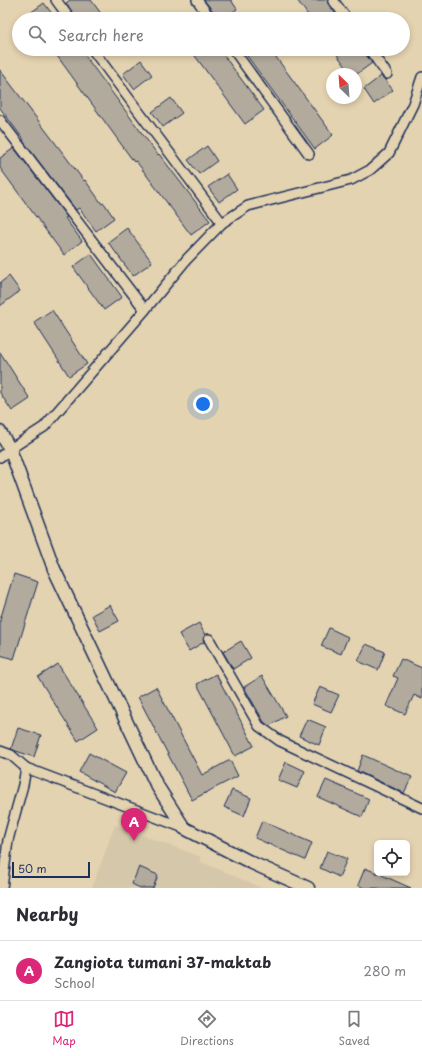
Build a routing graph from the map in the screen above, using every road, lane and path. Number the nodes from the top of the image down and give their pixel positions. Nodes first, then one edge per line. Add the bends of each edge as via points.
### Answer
1 (56, 0) edge
2 (197, 0) edge
3 (333, 0) edge
4 (65, 12) edge
5 (206, 12) edge
6 (342, 12) edge
7 (97, 56) edge
8 (238, 56) edge
9 (374, 56) edge
10 (388, 74) dead end
11 (422, 77) edge
12 (0, 120) edge
13 (309, 154) dead end
14 (222, 223) junction
15 (145, 310) junction
16 (0, 432) edge
17 (10, 449) junction
18 (0, 457) edge
19 (209, 639) dead end
20 (0, 751) edge
21 (26, 768) junction
22 (422, 808) edge
23 (184, 828) junction
24 (2, 888) edge
25 (308, 888) edge

1 - 4 street
2 - 5 street
3 - 6 street
7 - 14 street
8 - 13 street
9 - 10 street
11 - 14 street via 388,153 370,170 351,180 248,206
12 - 15 street
14 - 15 street via 187,259
15 - 17 street via 44,427
16 - 17 main road
17 - 18 street
17 - 23 main road via 54,569 156,784
19 - 22 street via 259,726 280,741
20 - 21 street via 12,755
21 - 23 street
21 - 24 street via 8,840
23 - 25 main road

